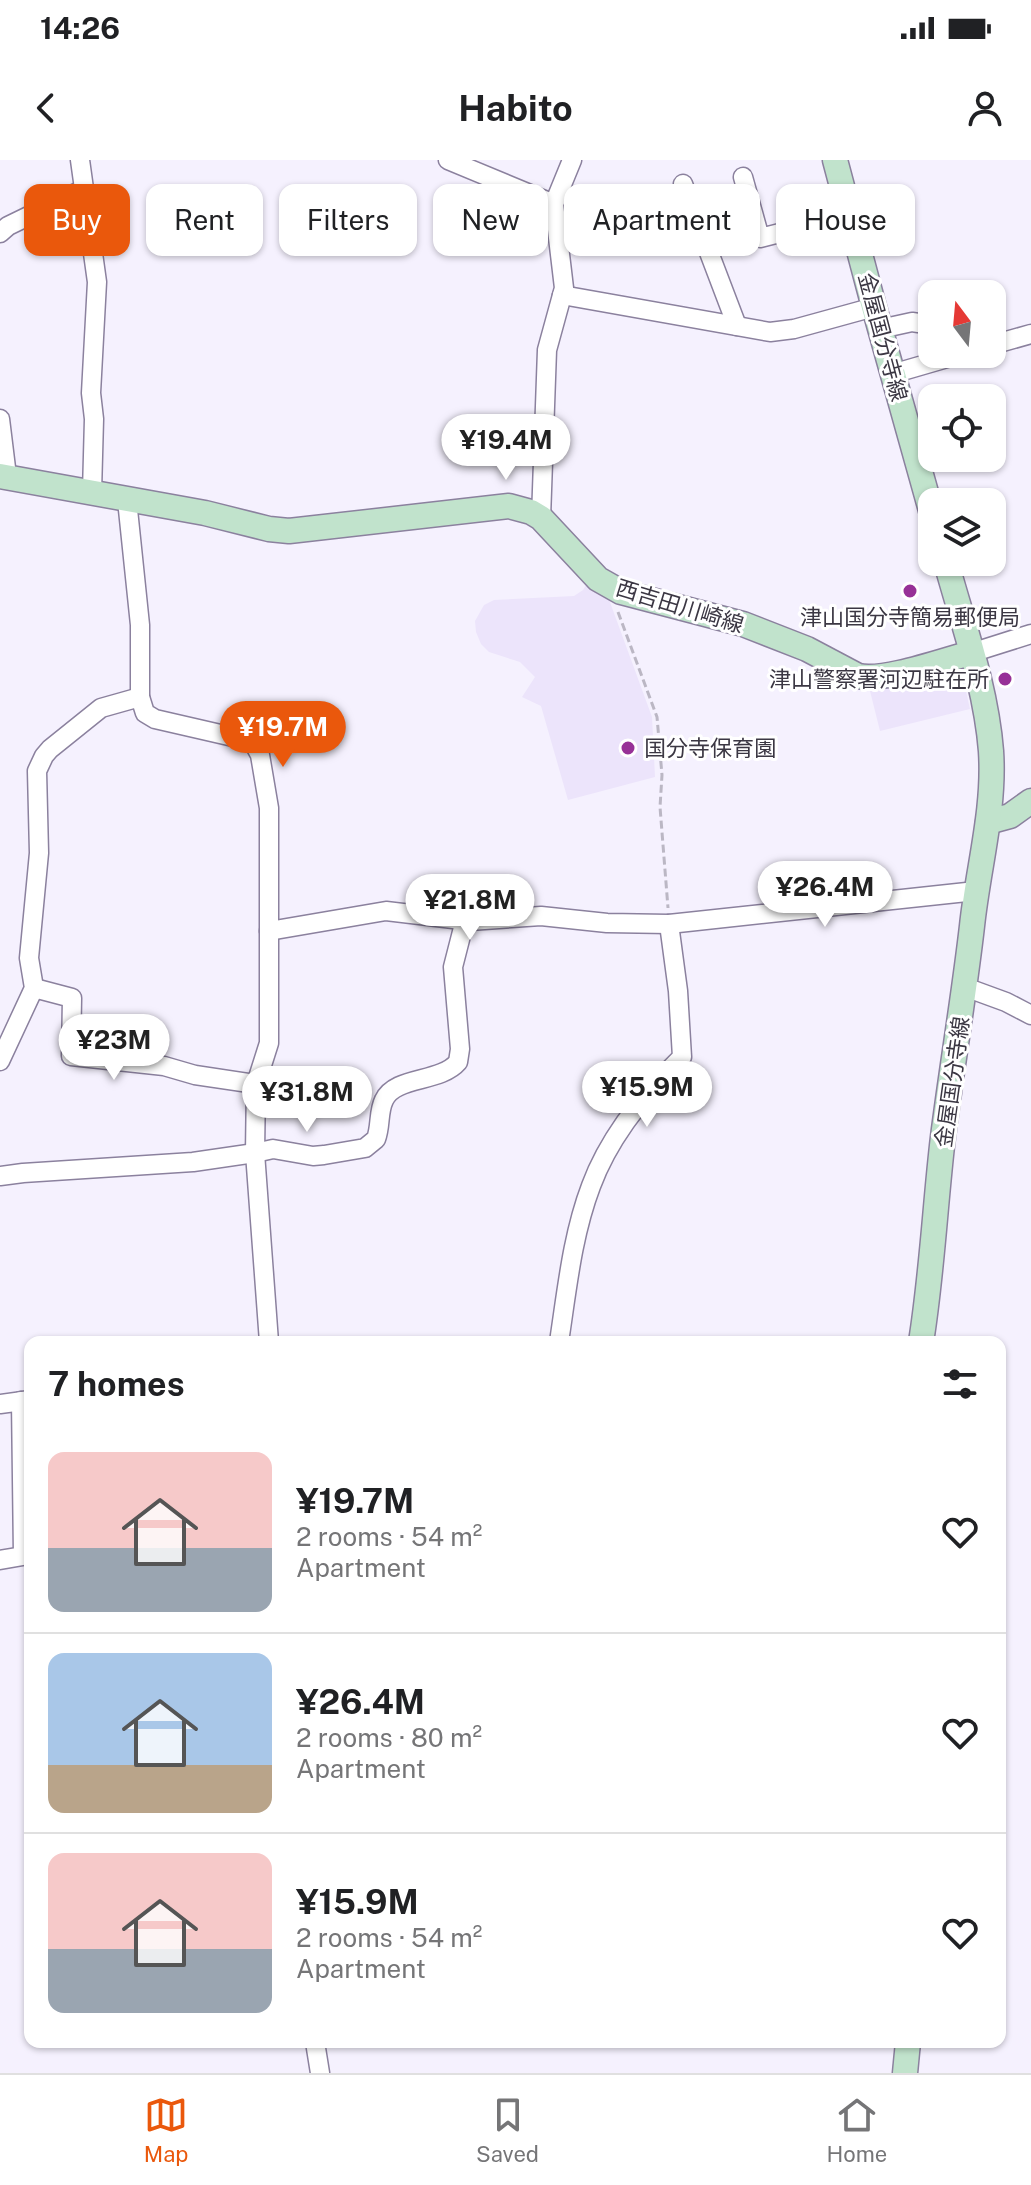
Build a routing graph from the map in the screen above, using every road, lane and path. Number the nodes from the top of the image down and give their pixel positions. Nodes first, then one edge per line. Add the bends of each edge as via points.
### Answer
1 (80, 160) edge
2 (448, 160) edge
3 (572, 160) edge
4 (835, 160) edge
5 (743, 177) dead end
6 (82, 184) edge
7 (842, 184) edge
8 (554, 204) junction
9 (24, 218) edge
10 (0, 233) edge
11 (776, 234) edge
12 (93, 256) edge
13 (710, 256) edge
14 (861, 256) edge
15 (562, 295) junction
16 (877, 318) junction
17 (918, 323) edge
18 (737, 326) junction
19 (1031, 334) edge
20 (1006, 341) edge
21 (918, 366) edge
22 (892, 374) junction
23 (0, 419) edge
24 (4, 476) edge
25 (925, 488) edge
26 (92, 492) junction
27 (127, 500) junction
28 (541, 518) junction
29 (950, 576) edge
30 (608, 586) junction
31 (1031, 634) edge
32 (971, 653) junction
33 (140, 697) junction
34 (1031, 801) edge
35 (988, 822) junction
36 (976, 891) junction
37 (465, 920) junction
38 (669, 924) junction
39 (269, 931) junction
40 (965, 987) junction
41 (34, 988) junction
42 (1031, 1015) edge
43 (0, 1061) edge
44 (256, 1084) junction
45 (255, 1153) junction
46 (0, 1176) edge
47 (269, 1336) edge
48 (560, 1336) edge
49 (922, 1336) edge
50 (24, 1400) edge
51 (0, 1404) edge
52 (24, 1504) edge
53 (0, 1560) edge
54 (316, 2048) edge
55 (907, 2048) edge
56 (320, 2073) edge
57 (905, 2073) edge

1 - 6 street
2 - 8 street
3 - 8 street
4 - 7 main road, 金屋国分寺線
5 - 11 street via 760,238
8 - 15 street
9 - 10 street
12 - 26 street via 97,282
13 - 18 street
14 - 16 main road, 金屋国分寺線
15 - 18 street
15 - 28 street via 547,350
16 - 17 street
16 - 18 street via 781,332
16 - 22 main road, 金屋国分寺線
19 - 20 street
21 - 22 street
22 - 25 main road, 金屋国分寺線
23 - 24 street
24 - 26 main road
26 - 27 main road
27 - 28 main road via 289,531 498,506 519,507
27 - 33 street via 140,625
28 - 30 main road, 西吉田川崎線
29 - 32 main road
30 - 32 main road, 西吉田川崎線 via 743,624 867,678
30 - 38 path via 657,717
31 - 32 street
32 - 35 main road via 991,750
33 - 39 street via 145,713 155,719 254,744 269,808
33 - 41 street via 101,708 50,749 37,771 39,853 29,958
34 - 35 main road via 1010,816
35 - 36 main road, 金屋国分寺線
36 - 38 street
36 - 40 main road, 金屋国分寺線
37 - 38 street via 541,916
37 - 39 street via 386,911
37 - 45 street via 454,960 460,1049 454,1067 392,1090 384,1099 376,1139 365,1148 313,1156 273,1149
38 - 48 street via 682,1057 640,1103 591,1185 571,1261
39 - 44 street via 269,1043
40 - 42 street
40 - 49 main road, 金屋国分寺線
41 - 43 street
41 - 44 street via 72,998 71,1056 164,1066
44 - 45 street
45 - 46 street
45 - 47 street
50 - 51 street
52 - 53 street via 23,1556
54 - 56 street
55 - 57 main road

